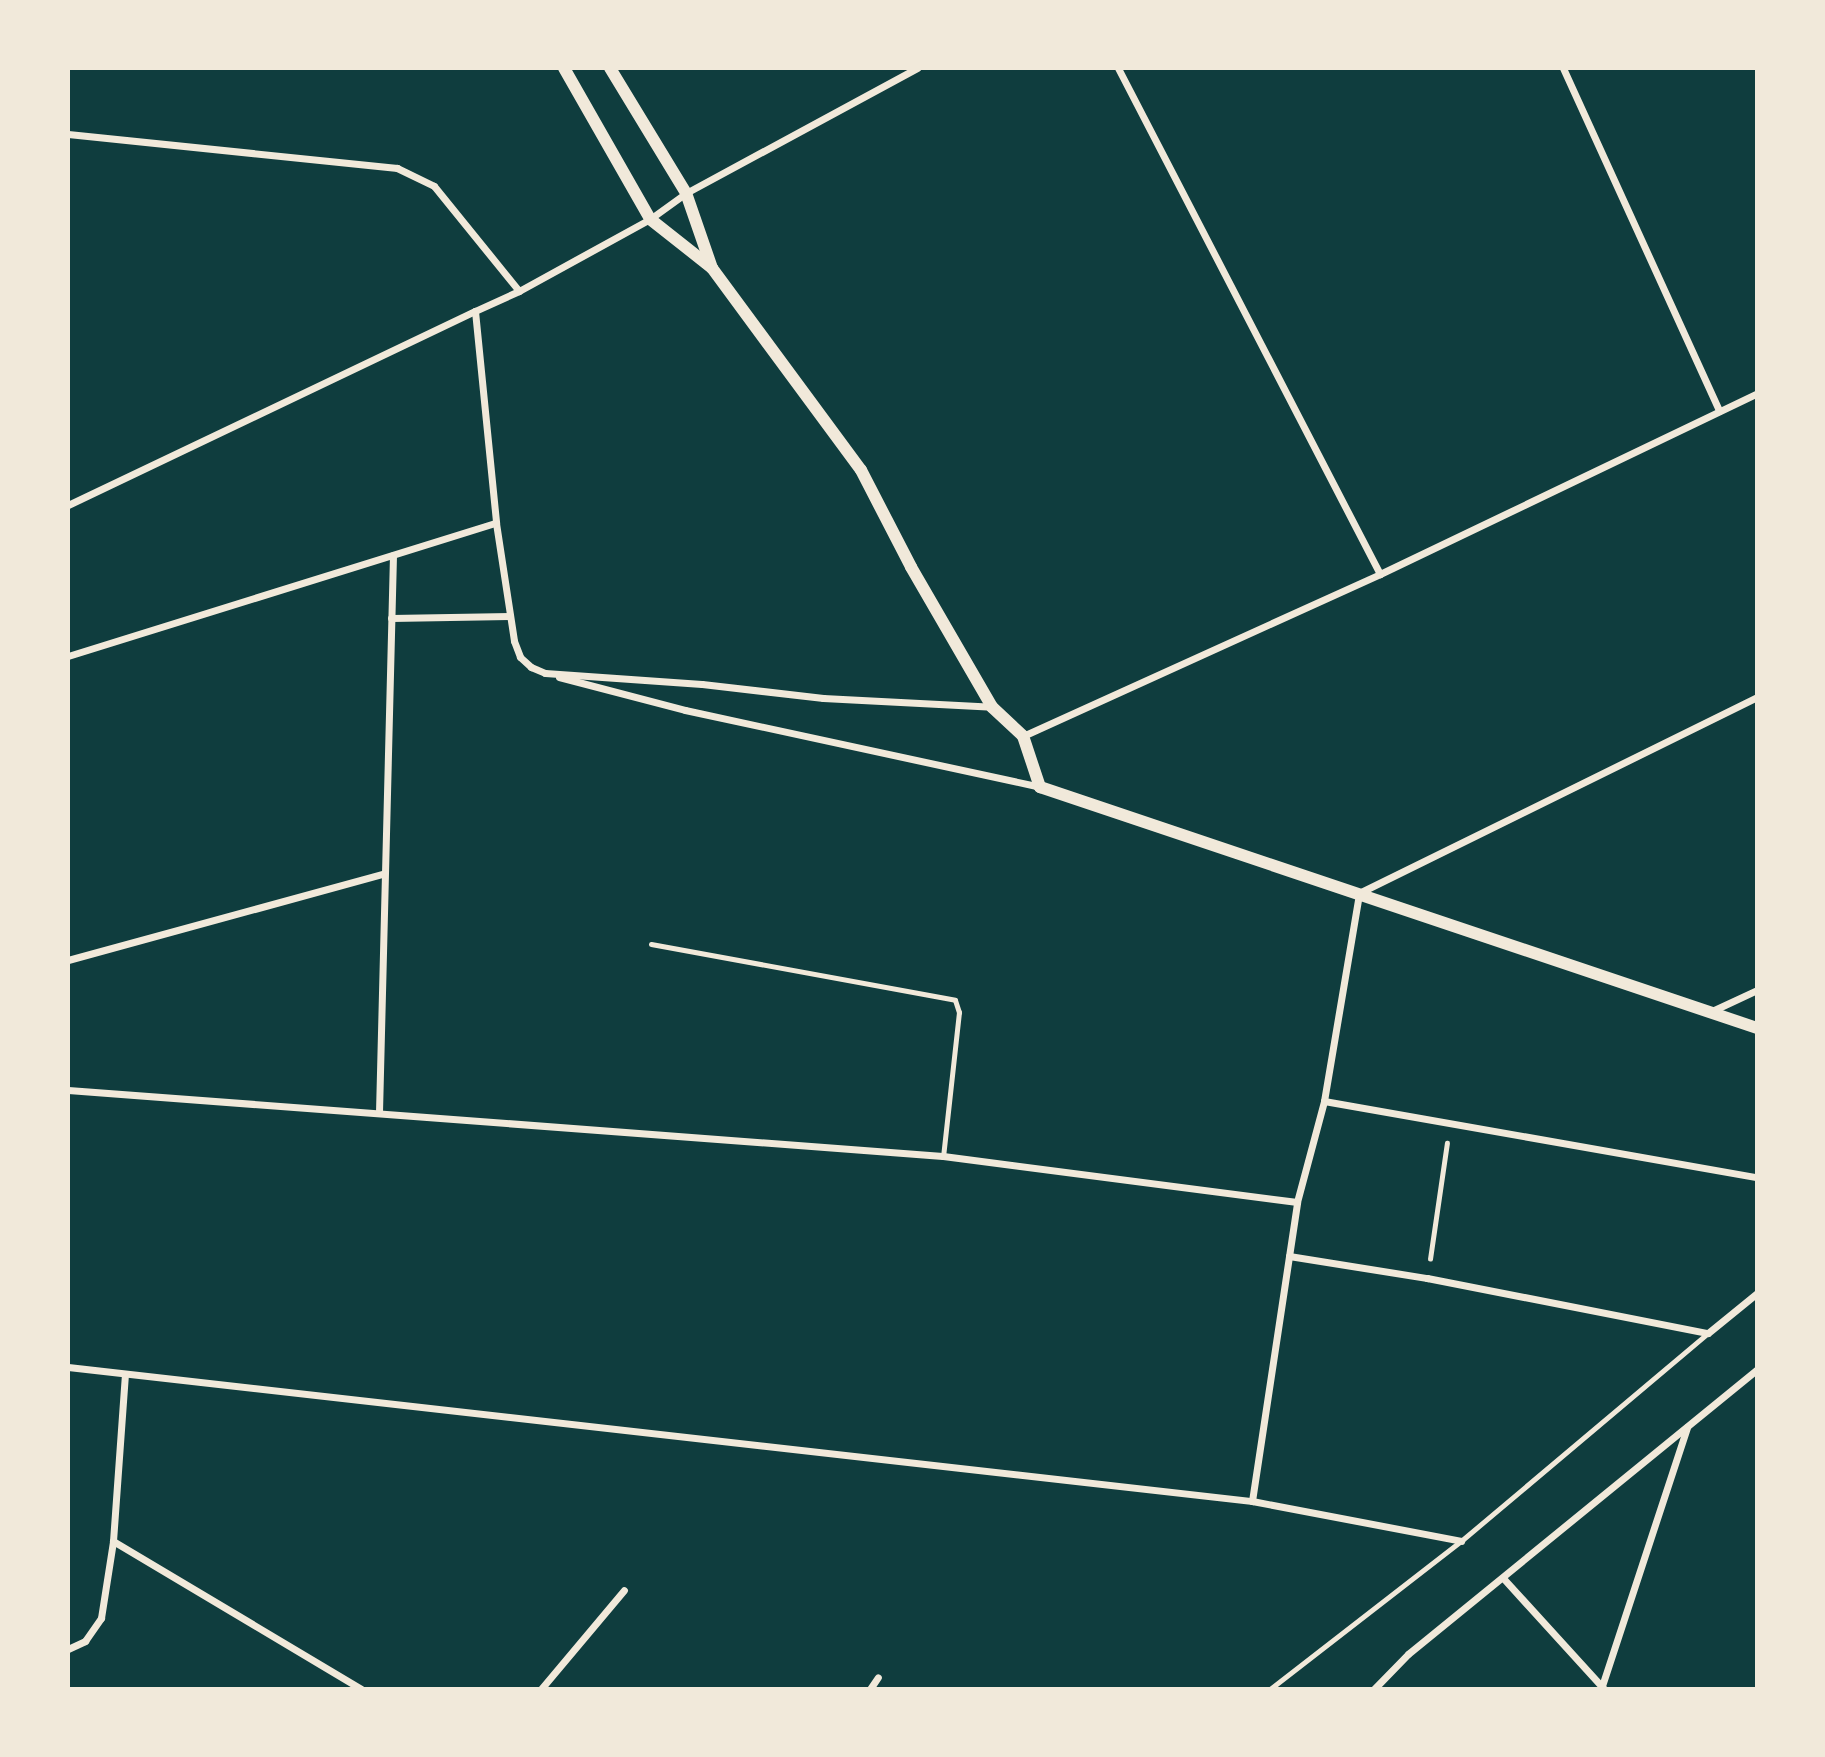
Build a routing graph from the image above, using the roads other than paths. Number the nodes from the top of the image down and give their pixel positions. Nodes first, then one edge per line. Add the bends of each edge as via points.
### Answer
1 (564, 68) edge
2 (610, 68) edge
3 (917, 68) edge
4 (1118, 68) edge
5 (1563, 68) edge
6 (68, 134) edge
7 (685, 193) junction
8 (650, 219) junction
9 (712, 268) junction
10 (519, 291) junction
11 (475, 312) junction
12 (1757, 393) edge
13 (1719, 411) junction
14 (68, 505) edge
15 (496, 523) junction
16 (393, 555) junction
17 (1380, 574) junction
18 (510, 616) junction
19 (391, 618) junction
20 (68, 656) edge
21 (545, 673) junction
22 (1757, 697) edge
23 (992, 707) junction
24 (1023, 736) junction
25 (1041, 787) junction
26 (383, 874) junction
27 (1359, 893) junction
28 (651, 944) dead end
29 (68, 960) edge
30 (1757, 990) edge
31 (1712, 1011) junction
32 (1757, 1028) edge
33 (68, 1090) edge
34 (1324, 1101) junction
35 (379, 1112) junction
36 (943, 1156) junction
37 (1757, 1177) edge
38 (1297, 1202) junction
39 (1289, 1256) junction
40 (1757, 1293) edge
41 (1708, 1333) junction
42 (68, 1367) edge
43 (1757, 1369) edge
44 (125, 1374) junction
45 (1687, 1427) junction
46 (1252, 1501) junction
47 (113, 1541) junction
48 (1461, 1541) junction
49 (1503, 1578) junction
50 (624, 1590) dead end
51 (68, 1649) edge
52 (878, 1677) dead end
53 (1602, 1688) edge
54 (361, 1689) edge
55 (541, 1689) edge
56 (870, 1689) edge
57 (1270, 1689) edge
58 (1374, 1689) edge

1 - 8 street
2 - 7 street
3 - 7 street
4 - 17 street
5 - 13 street
6 - 10 street via 397,168 434,186
7 - 8 street
7 - 9 street
8 - 9 street
8 - 10 street
9 - 23 street via 860,470
10 - 11 street
11 - 14 street
11 - 15 street
12 - 13 street
13 - 17 street
15 - 16 street
15 - 18 street
16 - 19 street
16 - 20 street
17 - 24 street
18 - 19 street
18 - 21 street via 520,657
19 - 26 street
21 - 23 street via 823,698
21 - 25 street via 685,710
22 - 27 street
23 - 24 street
24 - 25 street
25 - 27 street
26 - 29 street
26 - 35 street
27 - 31 street
27 - 34 street
28 - 36 lane via 955,1000 959,1012
30 - 31 street
31 - 32 street
33 - 35 street
34 - 37 street
34 - 38 street
35 - 36 street
36 - 38 street
38 - 39 street
39 - 41 street
39 - 46 street
40 - 41 street
41 - 48 lane
42 - 44 street
43 - 45 street
44 - 46 street
44 - 47 street
45 - 49 street
45 - 53 street
46 - 48 street
47 - 51 street via 101,1618 85,1641
47 - 54 street
48 - 57 lane
49 - 53 street
49 - 58 street via 1408,1654
50 - 55 street
52 - 56 street

